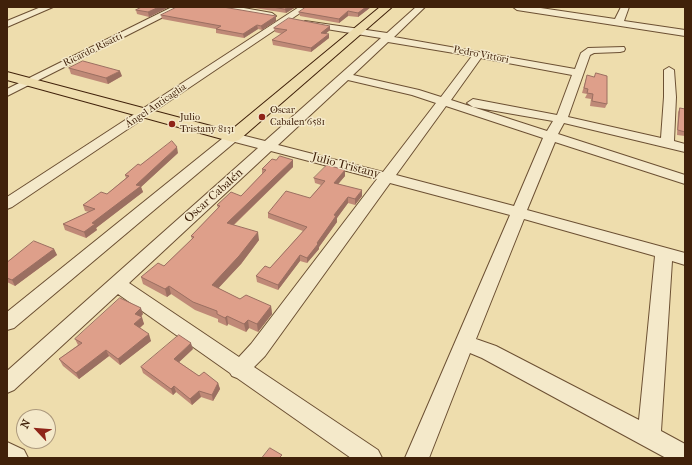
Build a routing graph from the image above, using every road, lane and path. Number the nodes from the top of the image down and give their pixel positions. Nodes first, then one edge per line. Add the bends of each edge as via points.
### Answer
1 (49, 7) edge
2 (179, 7) edge
3 (224, 7) edge
4 (305, 7) edge
5 (387, 7) edge
6 (420, 7) edge
7 (517, 7) edge
8 (625, 7) edge
9 (562, 10) edge
10 (287, 19) junction
11 (618, 23) junction
12 (7, 24) edge
13 (358, 31) junction
14 (685, 33) edge
15 (386, 38) junction
16 (620, 49) dead end
17 (478, 55) junction
18 (669, 70) dead end
19 (578, 73) junction
20 (7, 76) edge
21 (345, 76) junction
22 (28, 82) junction
23 (7, 92) edge
24 (670, 97) junction
25 (685, 99) edge
26 (445, 100) junction
27 (145, 113) junction
28 (561, 119) junction
29 (233, 137) junction
30 (550, 137) junction
31 (667, 142) junction
32 (269, 145) junction
33 (685, 148) edge
34 (386, 177) junction
35 (685, 180) edge
36 (7, 204) edge
37 (518, 212) junction
38 (664, 253) junction
39 (685, 259) edge
40 (117, 284) junction
41 (7, 323) edge
42 (465, 343) junction
43 (239, 370) junction
44 (7, 384) edge
45 (649, 437) junction
46 (7, 453) edge
47 (685, 456) edge
48 (16, 458) edge
49 (370, 458) edge
50 (417, 458) edge

1 - 12 street
2 - 22 street, Ricardo Risatti
3 - 10 street, Pedro Vittori
4 - 10 street, Ángel Anticaglia
5 - 13 main road
6 - 15 street, Oscar Cabalén
7 - 9 street
8 - 11 street
9 - 11 street
10 - 13 street, Pedro Vittori
10 - 27 street, Ángel Anticaglia
11 - 14 street
13 - 15 street, Pedro Vittori
13 - 29 main road
15 - 17 street, Pedro Vittori
15 - 21 street, Oscar Cabalén
16 - 19 street via 588,52
17 - 19 street, Pedro Vittori
17 - 26 street
18 - 24 street
19 - 28 street
20 - 22 main road, Julio Tristany
21 - 26 street
21 - 32 street, Oscar Cabalén
22 - 23 street, Ricardo Risatti
22 - 27 main road, Julio Tristany
24 - 25 street
24 - 31 street
26 - 28 street
26 - 30 street
26 - 34 street
27 - 29 main road, Julio Tristany
27 - 36 street, Ángel Anticaglia
28 - 30 street
28 - 31 street
29 - 32 street, Julio Tristany
29 - 41 street
30 - 35 street
30 - 37 street
31 - 33 street
32 - 34 street, Julio Tristany
32 - 40 street, Oscar Cabalén
34 - 37 street, Julio Tristany
34 - 43 street via 258,350
37 - 38 street, Julio Tristany
37 - 42 street
38 - 39 street, Julio Tristany
38 - 45 street
40 - 43 street
40 - 44 street, Oscar Cabalén
42 - 45 street via 489,352
42 - 50 street
43 - 49 street
45 - 47 street
46 - 48 street

